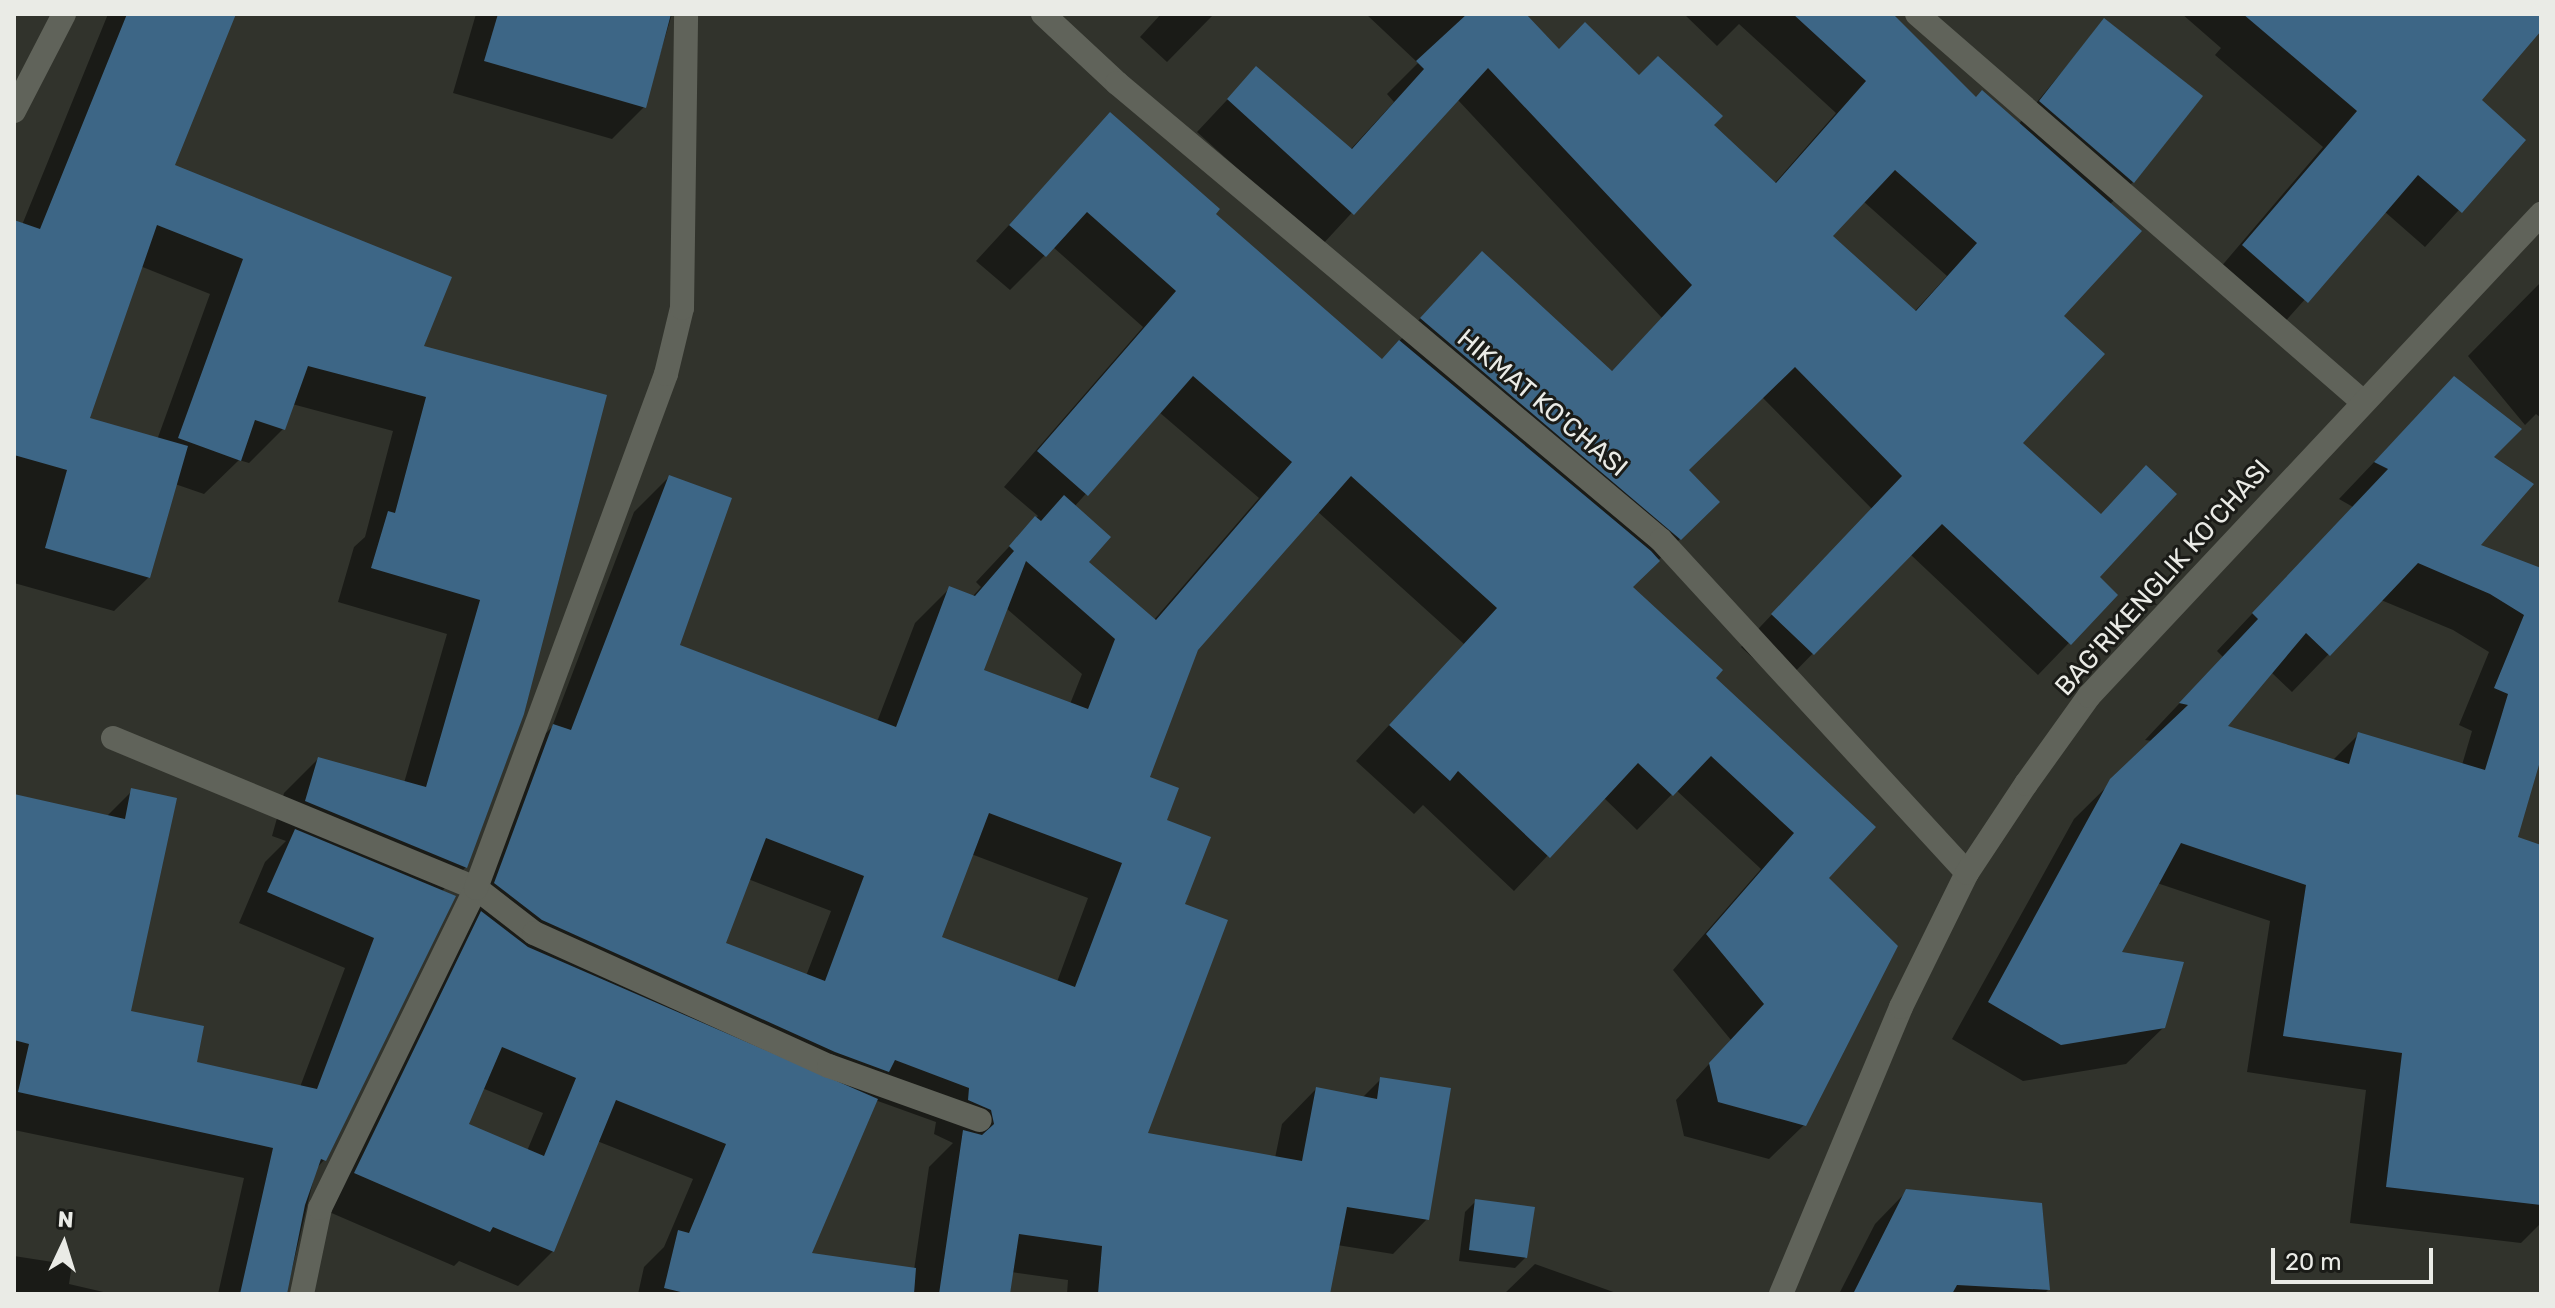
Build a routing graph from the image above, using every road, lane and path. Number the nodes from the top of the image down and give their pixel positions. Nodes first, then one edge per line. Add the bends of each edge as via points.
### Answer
1 (64, 14) edge
2 (686, 14) edge
3 (1043, 14) edge
4 (1917, 14) edge
5 (14, 111) edge
6 (2541, 214) edge
7 (2363, 402) junction
8 (113, 738) dead end
9 (1967, 873) junction
10 (476, 888) junction
11 (980, 1120) dead end
12 (302, 1294) edge
13 (1781, 1294) edge

1 - 5 street
2 - 10 street via 682,308 640,446
3 - 9 street, HIKMAT KO'CHASI via 1117,83 1661,540
4 - 7 street
6 - 7 street, BAG'RIKENGLIK KO'CHASI
7 - 9 street, BAG'RIKENGLIK KO'CHASI via 2089,696
8 - 10 street
9 - 13 street, BAG'RIKENGLIK KO'CHASI via 1901,1007
10 - 11 street via 534,933 829,1066
10 - 12 street via 320,1208

